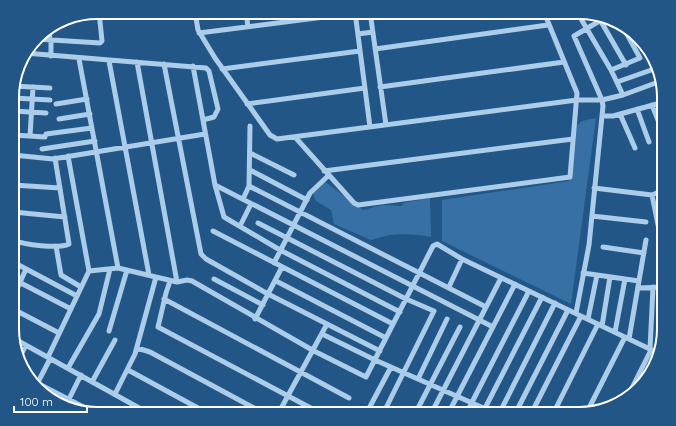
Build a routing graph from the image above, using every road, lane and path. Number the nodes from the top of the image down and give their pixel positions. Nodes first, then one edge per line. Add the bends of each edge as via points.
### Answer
1 (100, 19) edge
2 (196, 19) edge
3 (247, 19) edge
4 (305, 19) edge
5 (356, 19) edge
6 (371, 19) edge
7 (546, 19) edge
8 (581, 19) edge
9 (598, 22) edge
10 (603, 23) edge
11 (548, 25) junction
12 (248, 27) junction
13 (587, 30) junction
14 (373, 32) junction
15 (199, 33) junction
16 (50, 34) edge
17 (358, 34) junction
18 (628, 36) edge
19 (44, 40) edge
20 (51, 41) junction
21 (375, 49) junction
22 (360, 51) junction
23 (32, 53) edge
24 (51, 53) junction
25 (79, 59) junction
26 (109, 61) junction
27 (137, 62) junction
28 (564, 62) junction
29 (164, 64) junction
30 (626, 65) junction
31 (194, 66) junction
32 (222, 69) junction
33 (611, 70) junction
34 (652, 70) edge
35 (617, 82) junction
36 (656, 83) edge
37 (20, 86) edge
38 (33, 87) junction
39 (50, 88) dead end
40 (365, 88) junction
41 (380, 88) junction
42 (622, 95) junction
43 (19, 98) edge
44 (32, 99) junction
45 (87, 99) junction
46 (50, 100) dead end
47 (577, 100) junction
48 (602, 100) junction
49 (56, 104) dead end
50 (247, 104) junction
51 (657, 104) edge
52 (652, 105) junction
53 (637, 109) junction
54 (19, 111) edge
55 (31, 112) junction
56 (46, 113) dead end
57 (90, 114) junction
58 (620, 114) junction
59 (602, 116) junction
60 (657, 118) edge
61 (59, 119) dead end
62 (203, 120) junction
63 (386, 125) junction
64 (250, 126) dead end
65 (370, 127) junction
66 (92, 128) junction
67 (205, 134) junction
68 (19, 135) edge
69 (30, 136) junction
70 (178, 138) junction
71 (295, 138) junction
72 (573, 139) junction
73 (95, 141) junction
74 (151, 142) junction
75 (649, 142) dead end
76 (125, 147) junction
77 (635, 148) dead end
78 (42, 149) dead end
79 (97, 152) junction
80 (250, 153) junction
81 (19, 156) edge
82 (68, 156) junction
83 (55, 158) junction
84 (250, 170) junction
85 (324, 171) junction
86 (294, 175) dead end
87 (329, 175) junction
88 (19, 185) edge
89 (215, 185) junction
90 (249, 186) junction
91 (60, 188) junction
92 (594, 188) junction
93 (657, 193) edge
94 (652, 195) junction
95 (242, 199) junction
96 (307, 200) junction
97 (251, 204) junction
98 (300, 212) junction
99 (19, 213) edge
100 (592, 216) junction
101 (65, 217) junction
102 (657, 220) edge
103 (646, 222) dead end
104 (258, 223) dead end
105 (293, 225) junction
106 (240, 226) junction
107 (213, 231) dead end
108 (287, 238) junction
109 (646, 240) dead end
110 (19, 241) edge
111 (56, 246) junction
112 (603, 247) dead end
113 (280, 250) junction
114 (644, 253) junction
115 (462, 259) junction
116 (274, 263) junction
117 (19, 265) edge
118 (282, 267) junction
119 (118, 268) junction
120 (26, 269) junction
121 (110, 269) junction
122 (127, 270) junction
123 (89, 271) junction
124 (420, 272) junction
125 (584, 273) junction
126 (597, 275) junction
127 (148, 276) junction
128 (156, 277) junction
129 (610, 277) junction
130 (214, 278) dead end
131 (501, 278) junction
132 (625, 279) junction
133 (170, 281) junction
134 (276, 281) junction
135 (639, 281) junction
136 (20, 282) joint
137 (177, 282) junction
138 (515, 284) junction
139 (413, 286) junction
140 (81, 287) junction
141 (449, 287) junction
142 (653, 287) junction
143 (657, 287) edge
144 (638, 288) junction
145 (529, 291) junction
146 (268, 294) junction
147 (77, 296) junction
148 (542, 297) junction
149 (164, 299) junction
150 (406, 299) junction
151 (555, 304) junction
152 (262, 305) junction
153 (486, 307) junction
154 (71, 309) junction
155 (568, 310) junction
156 (19, 312) edge
157 (400, 312) junction
158 (579, 315) junction
159 (255, 319) junction
160 (588, 319) junction
161 (447, 320) dead end
162 (480, 320) junction
163 (328, 324) junction
164 (393, 324) junction
165 (600, 325) junction
166 (460, 327) dead end
167 (493, 327) junction
168 (110, 330) dead end
169 (615, 332) junction
170 (59, 333) junction
171 (322, 334) junction
172 (386, 338) junction
173 (627, 338) junction
174 (115, 340) dead end
175 (20, 342) edge
176 (26, 345) junction
177 (137, 348) junction
178 (650, 349) junction
179 (314, 351) junction
180 (380, 351) junction
181 (654, 351) edge
182 (23, 352) edge
183 (49, 358) junction
184 (375, 360) junction
185 (391, 367) junction
186 (68, 368) junction
187 (128, 370) junction
188 (301, 372) junction
189 (404, 373) junction
190 (81, 375) junction
191 (418, 379) junction
192 (39, 381) edge
193 (92, 382) junction
194 (430, 384) junction
195 (632, 387) edge
196 (444, 390) junction
197 (50, 392) edge
198 (115, 394) junction
199 (289, 396) junction
200 (457, 396) junction
201 (349, 398) dead end
202 (62, 399) edge
203 (67, 402) edge
204 (472, 402) junction
205 (590, 406) edge
206 (138, 407) edge
207 (196, 407) edge
208 (252, 407) edge
209 (282, 407) edge
210 (309, 407) edge
211 (370, 407) edge
212 (387, 407) edge
213 (418, 407) edge
214 (435, 407) edge
215 (452, 407) edge
216 (470, 407) edge
217 (483, 407) edge
218 (486, 407) edge
219 (502, 407) edge
220 (519, 407) edge
221 (534, 407) edge
222 (557, 407) edge

1 - 20 street via 102,41 100,43
2 - 15 street
3 - 12 street
4 - 12 street
5 - 17 street
6 - 14 street
7 - 11 street
8 - 13 street
9 - 13 street
10 - 30 street
11 - 21 street
11 - 28 street
12 - 15 street
13 - 33 street
13 - 48 street via 574,37
14 - 17 street
14 - 21 street
15 - 32 street
16 - 20 street
17 - 22 street
18 - 30 street via 640,57
19 - 20 street
20 - 24 street
21 - 41 street
22 - 32 street
22 - 40 street
23 - 24 street
24 - 25 street
25 - 26 street
25 - 45 street
26 - 27 street
26 - 76 street
27 - 29 street
27 - 74 street
28 - 41 street
28 - 47 street via 577,93
29 - 31 street
29 - 70 street
30 - 33 street
31 - 62 street
31 - 62 street via 209,71 218,109 214,117
32 - 50 street
33 - 35 street
34 - 35 street
35 - 42 street
36 - 42 street
37 - 38 street
38 - 39 street
38 - 44 street
40 - 50 street
40 - 65 street
41 - 63 street
42 - 48 street
43 - 44 street
44 - 46 street
44 - 55 street
45 - 49 street
45 - 57 street
47 - 48 street
47 - 63 street
47 - 72 street
48 - 59 street
50 - 71 street via 274,138
51 - 52 street
52 - 53 street
52 - 60 street
53 - 58 street
53 - 75 street
54 - 55 street
55 - 56 street
55 - 69 street
57 - 61 street
57 - 66 street
58 - 59 street
58 - 77 street
59 - 92 street
62 - 67 street
63 - 65 street
64 - 80 street
65 - 71 street
66 - 69 street via 46,134 45,137
66 - 73 street
67 - 70 street
67 - 89 street
68 - 69 street
70 - 74 street
70 - 146 street via 200,254
71 - 85 street
72 - 85 street
72 - 87 street via 571,174 568,177 360,205 354,203
73 - 78 street
73 - 79 street
74 - 76 street
74 - 137 street
76 - 79 street
76 - 127 street
79 - 82 street
79 - 119 street
80 - 84 street
80 - 86 street
81 - 83 street
82 - 83 street
82 - 123 street
83 - 91 street
84 - 90 street
84 - 96 street
85 - 87 street
87 - 96 street via 318,183
88 - 91 street
89 - 95 street
89 - 106 street via 223,215
90 - 95 street
90 - 98 street
91 - 101 street
92 - 94 street
92 - 100 street
93 - 94 street
94 - 102 street
95 - 97 street
96 - 98 street
97 - 105 street
97 - 106 street
98 - 105 street
98 - 124 street
99 - 101 street
100 - 103 street
100 - 125 street
101 - 111 street via 69,244
104 - 108 street
105 - 108 street
105 - 139 street
106 - 113 street
107 - 116 street
108 - 113 street
108 - 150 street
109 - 114 street
110 - 111 street
111 - 140 street via 61,275
112 - 114 street
113 - 116 street
113 - 157 street
114 - 135 street
115 - 124 street via 435,244
115 - 131 street
115 - 141 street
116 - 118 street
117 - 120 street
118 - 134 street
118 - 164 street
119 - 121 street
119 - 122 street
120 - 136 street
120 - 147 street
121 - 123 street
121 - 186 street via 99,314
122 - 127 street
122 - 168 street
123 - 140 street
124 - 139 street
124 - 141 street
125 - 126 street
125 - 158 street
126 - 129 street
126 - 160 street
127 - 128 street
128 - 133 street
128 - 177 street
129 - 132 street
129 - 165 street
130 - 152 street
131 - 138 street
131 - 153 street
132 - 135 street
132 - 169 street
133 - 137 street
133 - 149 street
134 - 146 street
134 - 172 street
135 - 144 street
136 - 154 street
137 - 159 street via 192,282
138 - 145 street
138 - 167 street
139 - 150 street
139 - 162 street
140 - 147 street
141 - 153 street
142 - 143 street
142 - 144 street
142 - 178 street
144 - 173 street
145 - 148 street
145 - 204 street
146 - 152 street
146 - 163 street
147 - 154 street
148 - 151 street
148 - 218 street
149 - 188 street
149 - 199 street via 158,327
150 - 157 street
150 - 189 street via 435,312
151 - 155 street
151 - 219 street
152 - 159 street
153 - 162 street
154 - 170 street
155 - 158 street
155 - 220 street
156 - 170 street
157 - 164 street
158 - 160 street
158 - 221 street
159 - 179 street
160 - 165 street
161 - 191 street
162 - 167 street
162 - 196 street
163 - 171 street
163 - 180 street
164 - 172 street
165 - 169 street
165 - 222 street
166 - 194 street
167 - 200 street
169 - 173 street
170 - 183 street
171 - 179 street
171 - 184 street
172 - 180 street
173 - 178 street
173 - 205 street
174 - 193 street
175 - 176 street
176 - 182 street
176 - 183 street
177 - 187 street
177 - 208 street via 150,352
178 - 181 street
178 - 195 street
179 - 184 street via 366,377
179 - 188 street
180 - 184 street
183 - 186 street
183 - 192 street
184 - 185 street
185 - 189 street
185 - 211 street
186 - 190 street
187 - 198 street
187 - 207 street
188 - 199 street
188 - 201 street
189 - 191 street
189 - 212 street
190 - 193 street
190 - 203 street
191 - 194 street
193 - 198 street
194 - 196 street
194 - 213 street
196 - 200 street
196 - 214 street
197 - 202 street
198 - 206 street
199 - 209 street
199 - 210 street
200 - 204 street
200 - 215 street
204 - 216 street
204 - 217 street

